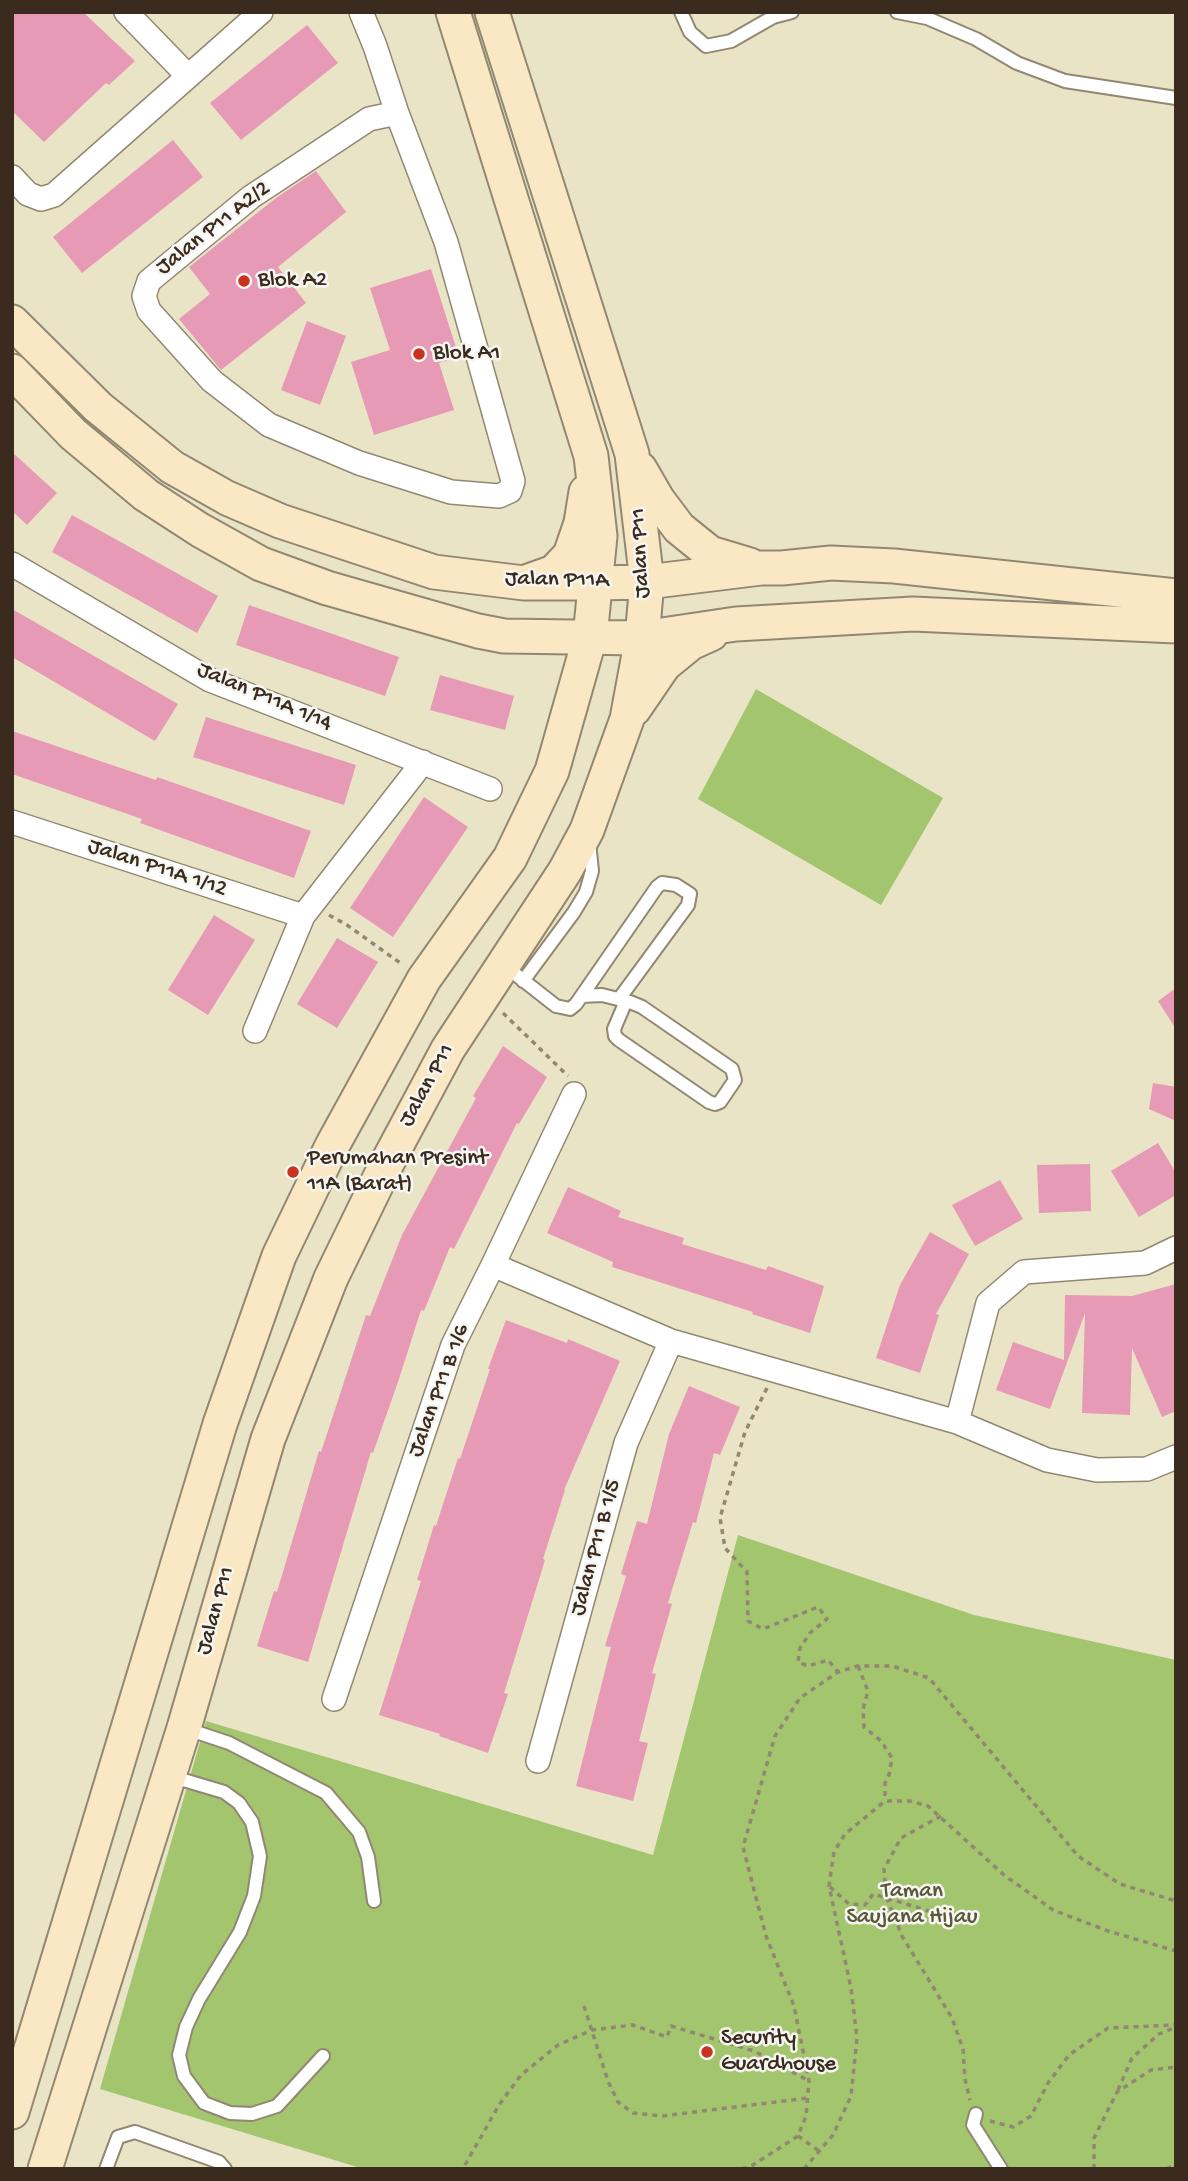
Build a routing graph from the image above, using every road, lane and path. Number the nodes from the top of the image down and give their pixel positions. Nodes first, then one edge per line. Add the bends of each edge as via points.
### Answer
1 (126, 12) edge
2 (261, 12) edge
3 (361, 12) edge
4 (453, 12) edge
5 (492, 12) edge
6 (681, 12) edge
7 (792, 12) edge
8 (897, 12) edge
9 (188, 76) junction
10 (1176, 98) edge
11 (397, 113) junction
12 (12, 177) edge
13 (12, 322) edge
14 (12, 371) edge
15 (632, 454) junction
16 (591, 456) junction
17 (12, 565) edge
18 (761, 568) junction
19 (648, 582) junction
20 (524, 583) junction
21 (595, 583) junction
22 (1176, 596) edge
23 (736, 624) junction
24 (1176, 626) edge
25 (504, 636) junction
26 (590, 637) junction
27 (642, 638) junction
28 (571, 702) junction
29 (628, 719) junction
30 (423, 762) junction
31 (490, 789) dead end
32 (12, 822) edge
33 (307, 911) junction
34 (599, 971) junction
35 (513, 972) junction
36 (424, 979) junction
37 (582, 996) junction
38 (623, 1000) junction
39 (502, 1012) dead end
40 (255, 1031) dead end
41 (574, 1094) joint
42 (1176, 1248) edge
43 (494, 1265) junction
44 (671, 1341) junction
45 (775, 1371) junction
46 (957, 1422) junction
47 (1176, 1457) edge
48 (858, 1666) junction
49 (838, 1672) junction
50 (334, 1699) dead end
51 (184, 1728) junction
52 (538, 1761) dead end
53 (169, 1775) junction
54 (884, 1801) junction
55 (941, 1816) junction
56 (829, 1886) junction
57 (886, 1896) junction
58 (374, 1901) dead end
59 (1176, 1901) edge
60 (946, 1916) dead end
61 (1176, 1951) edge
62 (584, 2006) dead end
63 (1176, 2026) edge
64 (592, 2030) junction
65 (323, 2056) dead end
66 (1176, 2067) edge
67 (809, 2081) junction
68 (1117, 2092) junction
69 (808, 2098) junction
70 (12, 2112) edge
71 (975, 2114) junction
72 (798, 2136) junction
73 (819, 2151) junction
74 (1176, 2163) edge
75 (465, 2165) dead end
76 (45, 2169) edge
77 (106, 2169) edge
78 (225, 2169) edge
79 (742, 2169) edge
80 (804, 2169) edge
81 (1001, 2169) edge
82 (1094, 2169) edge
83 (1167, 2169) edge

1 - 9 street
2 - 9 street
3 - 11 street
4 - 16 main road, Jalan P11
5 - 15 main road, Jalan P11
6 - 7 lane via 690,32 706,46 731,41 773,17
8 - 10 lane via 927,18 1017,63 1065,81
9 - 12 street via 54,195 41,199 28,194
11 - 11 street, Jalan P11 A2/2 via 369,119 251,197 149,281 144,296 149,311 212,381 268,425 359,463 451,492 499,496 510,491 513,481 446,242
13 - 20 main road, Jalan P11A via 99,407 172,467 227,498 280,522 434,572
14 - 25 main road via 73,434 146,495 261,564 393,608
15 - 18 main road via 679,528 710,553
15 - 19 main road, Jalan P11
16 - 20 main road via 581,523 570,555 554,572
16 - 21 main road, Jalan P11 via 600,536
17 - 30 street, Jalan P11A 1/14 via 210,680
18 - 19 main road, Jalan P11A
18 - 22 main road, Jalan P11A via 831,563 894,566
19 - 21 main road, Jalan P11A
19 - 27 main road, Jalan P11
20 - 21 main road, Jalan P11A
21 - 26 main road, Jalan P11
23 - 24 main road via 913,614
23 - 27 main road
23 - 29 main road via 691,643 664,665
25 - 26 main road
25 - 28 main road via 549,653 561,669
26 - 27 main road
26 - 28 main road, Jalan P11
27 - 29 main road, Jalan P11
28 - 36 main road, Jalan P11 via 552,771 510,858
29 - 35 main road, Jalan P11 via 587,830
30 - 31 street, Jalan P11A 1/14
30 - 33 street
32 - 33 street, Jalan P11A 1/12
33 - 36 path via 348,925
33 - 40 street
34 - 37 lane
34 - 38 lane
34 - 38 lane via 657,887 676,884 690,894 688,905
35 - 37 lane via 565,1010
35 - 51 main road, Jalan P11 via 447,1049 331,1278 268,1439
36 - 70 main road, Jalan P11 via 331,1146 279,1256 220,1424
37 - 38 lane
38 - 38 lane via 642,1007 732,1069 735,1080 720,1102 709,1102 615,1036
39 - 41 path via 567,1074
41 - 43 street, Jalan P11 B 1/6
42 - 46 street via 1145,1263 1024,1272 988,1303
43 - 44 street
43 - 50 street, Jalan P11 B 1/6 via 453,1345
44 - 45 street
44 - 52 street, Jalan P11 B 1/5 via 626,1443
45 - 46 street
45 - 49 path via 745,1432 720,1518 725,1548 747,1572 748,1621 763,1629 818,1607 827,1619 810,1633 800,1648 798,1662 808,1666 828,1660
46 - 47 street via 1047,1460 1097,1470 1147,1469
48 - 49 path
48 - 54 path via 868,1691 864,1727 892,1758
48 - 59 path via 892,1666 929,1678 1078,1856 1120,1884
49 - 67 path via 800,1698 775,1736 743,1847 766,1936 794,2006
51 - 53 main road, Jalan P11
51 - 58 lane via 229,1744 326,1793 359,1832
53 - 65 lane via 224,1792 239,1803 252,1822 260,1856 254,1896 240,1932 186,2027 179,2055 184,2076 204,2103 230,2113 252,2113 277,2106
53 - 76 main road, Jalan P11
54 - 55 path via 910,1801
54 - 56 path via 845,1834 834,1852
55 - 57 path via 901,1838 884,1869
55 - 61 path via 1004,1875 1053,1910
56 - 57 path via 849,1904 865,1905 873,1894
56 - 73 path via 857,2038 851,2096 833,2135
57 - 60 path
57 - 71 path via 902,1936 952,2018
62 - 64 path
63 - 68 path via 1159,2034 1132,2058
63 - 71 path via 1108,2028 1069,2054 1031,2116 1013,2127
64 - 67 path via 633,2025 667,2036 671,2026 754,2051
64 - 69 path via 618,2102 633,2113 662,2116
64 - 75 path via 558,2045 521,2075
66 - 68 path via 1151,2070
67 - 69 path
68 - 82 path via 1094,2138
69 - 72 path
71 - 81 lane via 973,2125
72 - 73 path
72 - 79 path
73 - 80 path
74 - 83 path
77 - 78 lane via 118,2137 135,2132 219,2162

